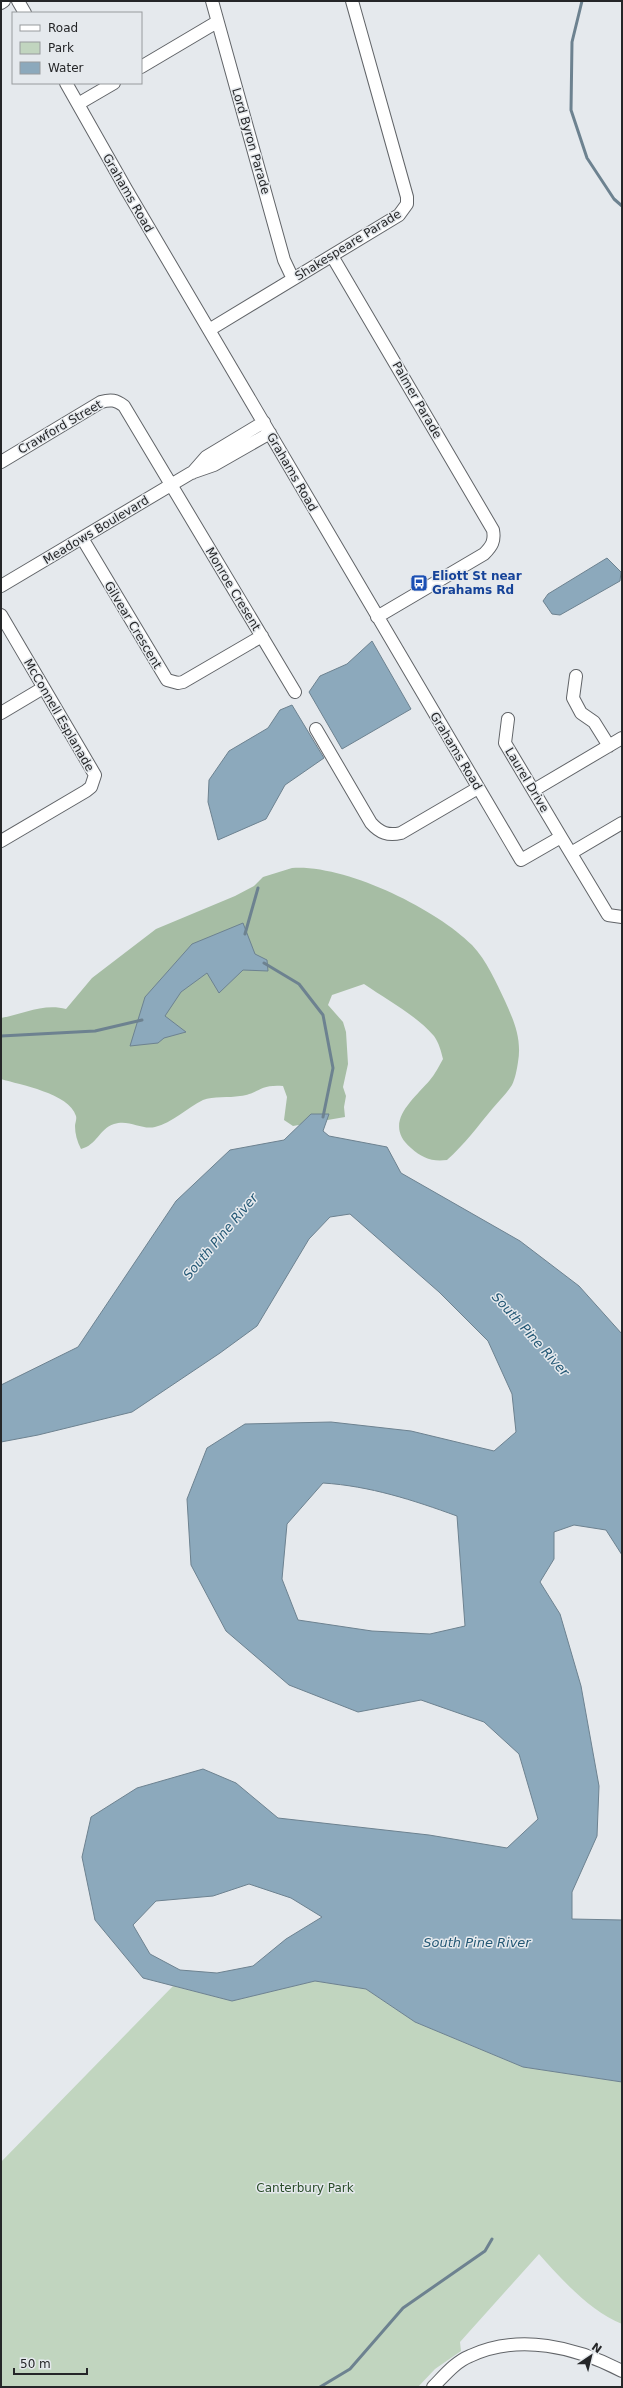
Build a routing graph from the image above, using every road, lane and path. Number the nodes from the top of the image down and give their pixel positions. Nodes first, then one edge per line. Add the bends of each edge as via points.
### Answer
1 (4, 1) edge
2 (18, 1) edge
3 (212, 1) edge
4 (352, 1) edge
5 (1, 3) edge
6 (24, 12) edge
7 (218, 22) junction
8 (142, 66) edge
9 (67, 84) edge
10 (112, 84) edge
11 (78, 104) junction
12 (332, 256) junction
13 (293, 279) junction
14 (209, 330) junction
15 (264, 422) junction
16 (270, 433) junction
17 (1, 462) edge
18 (191, 474) junction
19 (172, 485) junction
20 (82, 538) junction
21 (1, 586) edge
22 (1, 615) edge
23 (377, 617) junction
24 (262, 636) junction
25 (576, 676) dead end
26 (43, 688) junction
27 (295, 692) dead end
28 (1, 713) edge
29 (508, 719) dead end
30 (316, 729) dead end
31 (622, 738) edge
32 (609, 746) junction
33 (478, 788) junction
34 (534, 790) junction
35 (622, 823) edge
36 (561, 837) junction
37 (1, 841) edge
38 (571, 853) junction
39 (622, 917) edge
40 (622, 2371) edge
41 (441, 2384) edge

1 - 5 street
2 - 6 street
3 - 7 street, Lord Byron Parade
4 - 12 street, Shakespeare Parade via 407,204 399,215
7 - 8 street
7 - 13 street, Lord Byron Parade via 284,260
9 - 11 street, Grahams Road
10 - 11 street
11 - 14 street, Grahams Road
12 - 13 street, Shakespeare Parade
12 - 23 street, Palmer Parade via 493,530 494,538 492,546 484,554
13 - 14 street, Shakespeare Parade
14 - 15 street, Grahams Road
15 - 16 street, Grahams Road
15 - 18 street, Meadows Boulevard via 206,457
16 - 18 street, Meadows Boulevard via 214,465
16 - 23 street, Grahams Road
17 - 19 street, Crawford Street via 101,402 110,400 124,406
18 - 19 street, Meadows Boulevard
19 - 20 street, Meadows Boulevard
19 - 24 street, Monroe Cresent
20 - 21 street, Meadows Boulevard
20 - 24 street, Gilvear Crescent via 167,680 183,682
22 - 26 street, McConnell Esplanade
23 - 33 street, Grahams Road
24 - 27 street, Monroe Cresent
25 - 32 street via 573,698 581,713 594,722
26 - 28 street
26 - 37 street, McConnell Esplanade via 93,769 94,782 86,791
29 - 34 street, Laurel Drive via 505,742
30 - 33 street via 371,823 387,834 401,833
31 - 32 street
32 - 34 street
33 - 36 street, Grahams Road via 521,860
34 - 36 street, Laurel Drive
35 - 38 street
36 - 38 street, Laurel Drive
38 - 39 street, Laurel Drive via 608,915
40 - 41 street via 583,2353 552,2345 528,2344 506,2346 470,2355 458,2362

